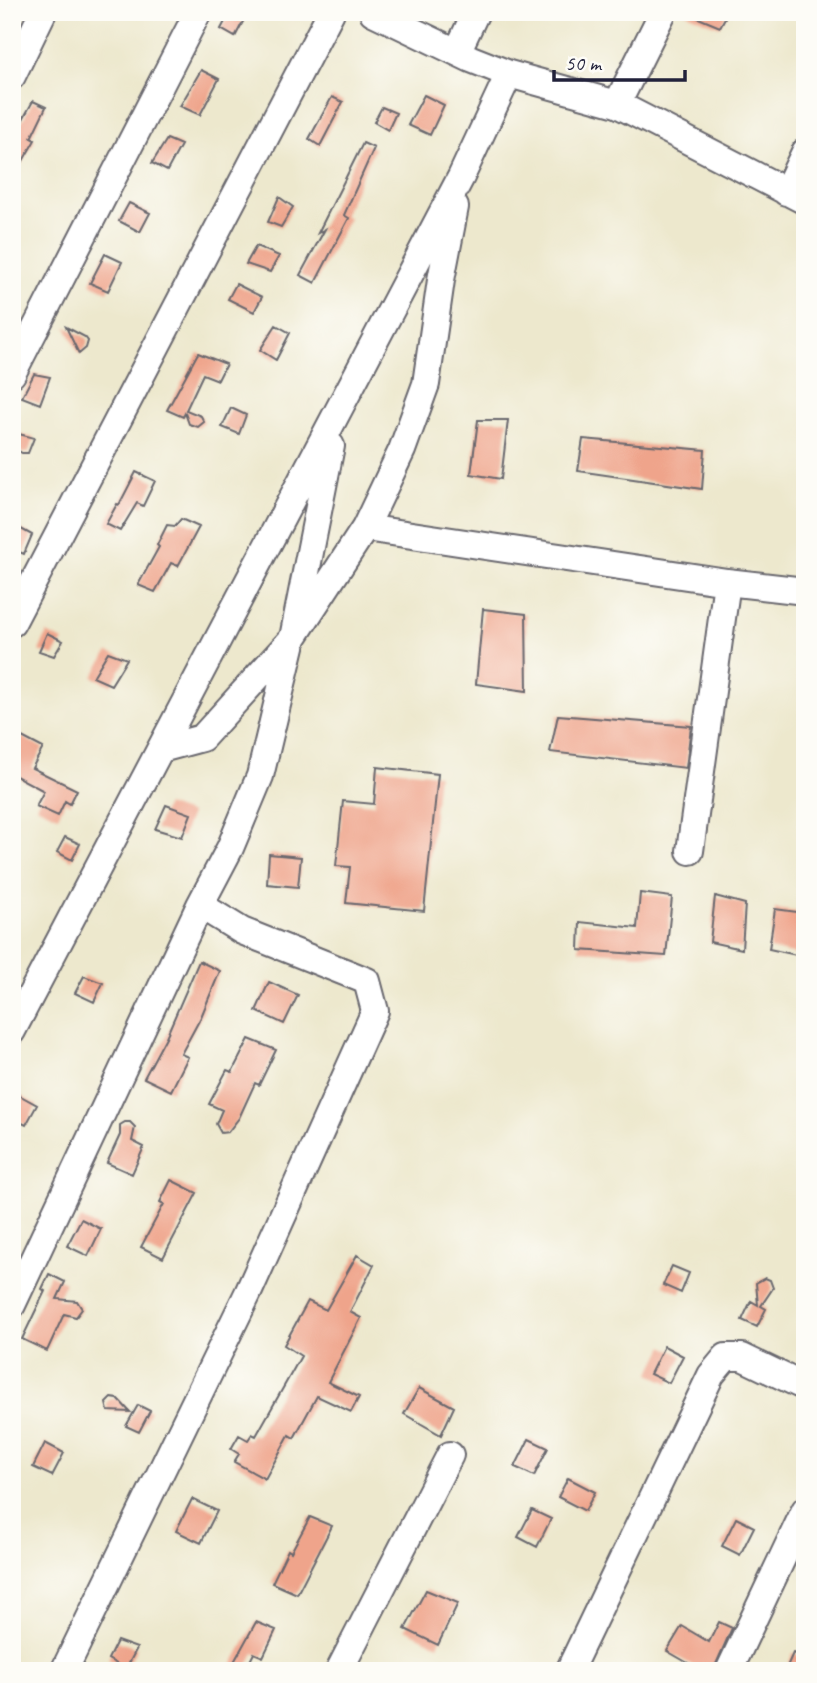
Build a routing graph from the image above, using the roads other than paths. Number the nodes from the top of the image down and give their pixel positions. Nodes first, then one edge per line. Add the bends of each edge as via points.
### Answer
1 (43, 12) edge
2 (198, 12) edge
3 (331, 12) edge
4 (373, 12) edge
5 (476, 12) edge
6 (663, 12) edge
7 (457, 52) junction
8 (509, 74) junction
9 (12, 76) edge
10 (617, 104) junction
11 (805, 152) edge
12 (461, 177) junction
13 (795, 197) edge
14 (12, 374) edge
15 (337, 416) junction
16 (365, 528) junction
17 (727, 582) junction
18 (805, 591) edge
19 (12, 624) edge
20 (293, 638) junction
21 (160, 749) junction
22 (690, 852) dead end
23 (200, 905) junction
24 (21, 992) edge
25 (12, 1031) edge
26 (12, 1305) edge
27 (805, 1387) edge
28 (450, 1455) dead end
29 (805, 1510) edge
30 (64, 1671) edge
31 (339, 1671) edge
32 (569, 1671) edge
33 (729, 1671) edge

1 - 9 street
2 - 14 street
3 - 19 street
4 - 7 street
5 - 7 street
6 - 10 street
7 - 8 street
8 - 10 street
8 - 12 street
10 - 13 street
11 - 13 street
12 - 15 street
12 - 16 street via 426,384 402,450
15 - 20 street
15 - 21 street
16 - 17 street
16 - 20 street
17 - 18 street
17 - 22 street
20 - 21 street via 202,738
20 - 23 street via 260,776
21 - 24 street
23 - 26 street
23 - 30 street via 242,931 367,981 375,1011 248,1293
24 - 25 street
27 - 32 street via 742,1357 726,1357 711,1375
28 - 31 street
29 - 33 street

